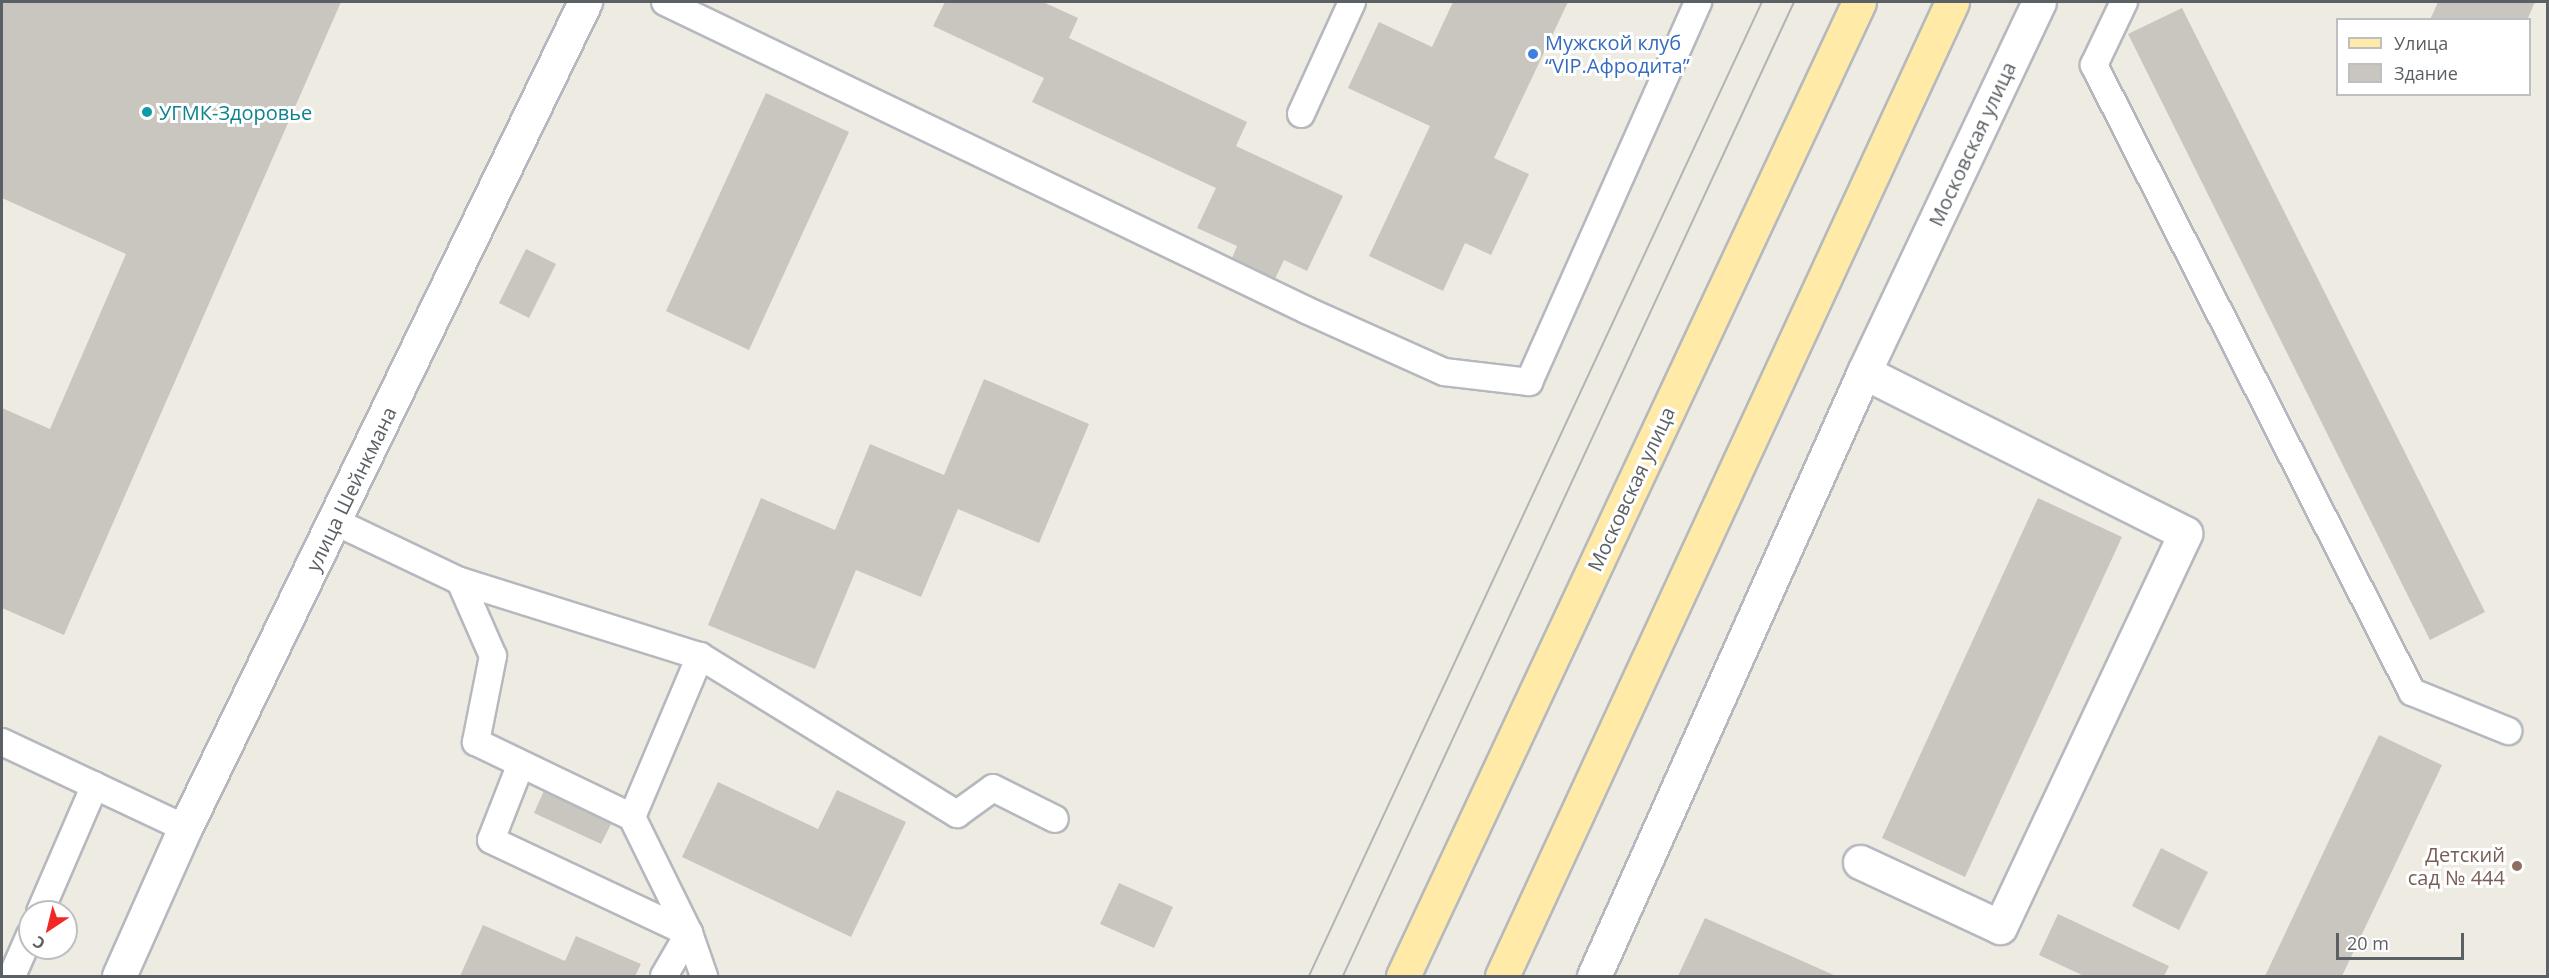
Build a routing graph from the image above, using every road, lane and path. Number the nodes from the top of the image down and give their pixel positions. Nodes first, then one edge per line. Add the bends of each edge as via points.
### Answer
1 (585, 2) edge
2 (665, 2) edge
3 (1352, 2) edge
4 (1698, 2) edge
5 (1859, 2) edge
6 (1952, 2) edge
7 (2039, 2) edge
8 (2124, 2) edge
9 (1301, 114) dead end
10 (1864, 372) junction
11 (334, 521) junction
12 (460, 581) junction
13 (700, 656) junction
14 (2508, 732) dead end
15 (2, 742) edge
16 (519, 766) junction
17 (95, 785) junction
18 (632, 817) junction
19 (1055, 819) dead end
20 (185, 828) junction
21 (1860, 862) dead end
22 (45, 900) edge
23 (689, 933) junction
24 (19, 960) edge
25 (12, 976) edge
26 (118, 976) edge
27 (664, 976) edge
28 (704, 976) edge
29 (1403, 976) edge
30 (1502, 976) edge
31 (1594, 976) edge

1 - 11 street, улица Шейнкмана
2 - 4 lane via 1444,372 1529,382
3 - 9 lane
5 - 29 main road, Московская улица
6 - 30 main road
7 - 10 street, Московская улица
8 - 14 lane via 2094,65 2412,692
10 - 21 street via 2185,533 2000,927
10 - 31 street, Московская улица
11 - 12 lane
11 - 20 street, улица Шейнкмана
12 - 13 lane
12 - 16 lane via 493,656 476,742
13 - 18 lane
13 - 19 lane via 957,814 993,788
15 - 17 lane
16 - 18 lane
16 - 23 lane via 490,840
17 - 20 lane
17 - 22 lane
18 - 23 lane
20 - 26 street, улица Шейнкмана
23 - 27 lane
23 - 28 lane
24 - 25 lane

